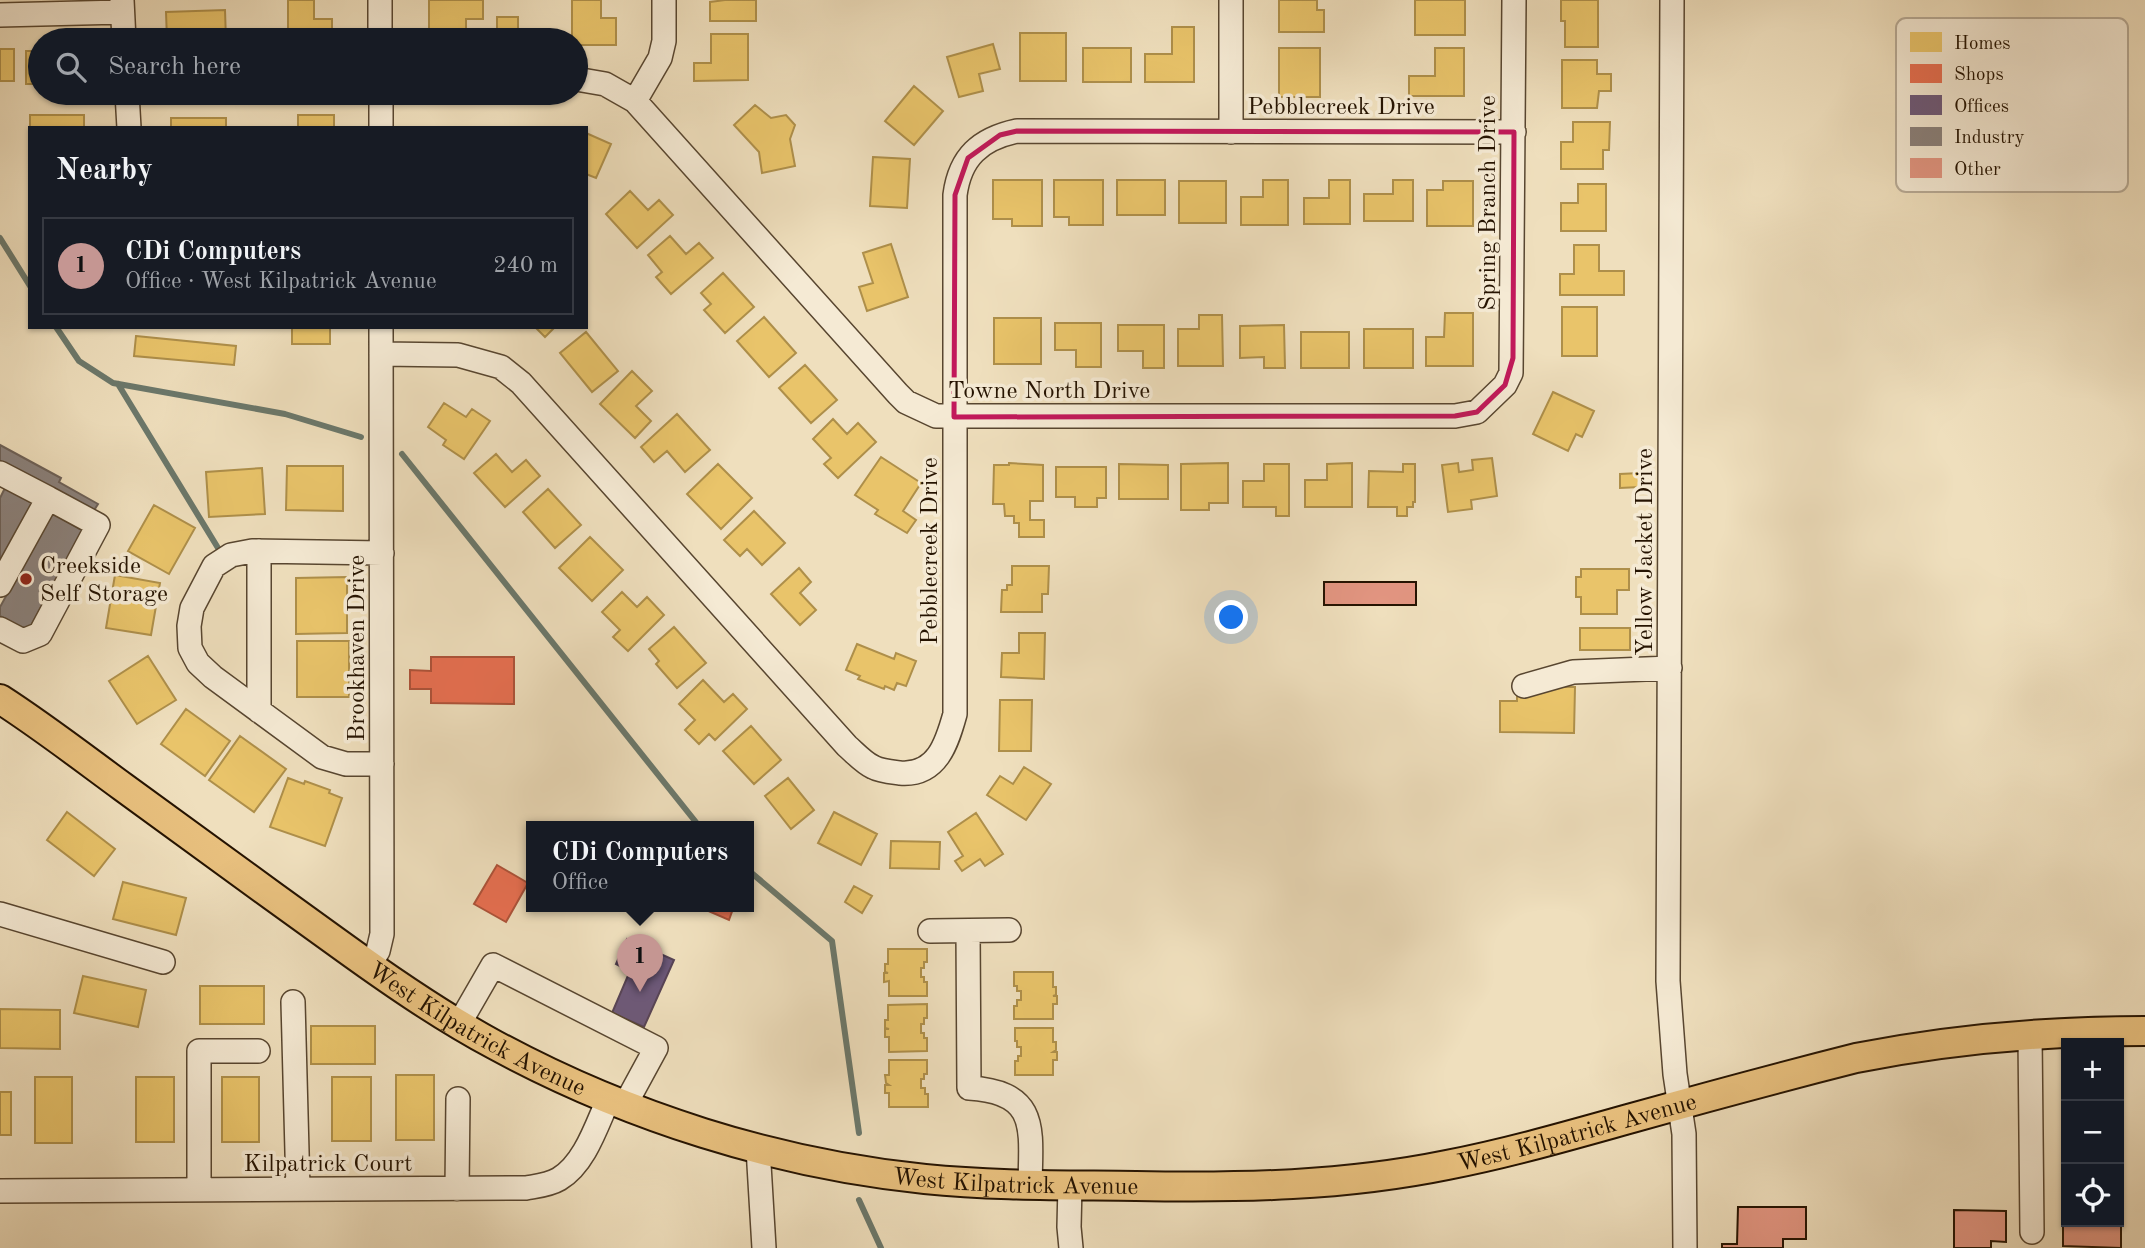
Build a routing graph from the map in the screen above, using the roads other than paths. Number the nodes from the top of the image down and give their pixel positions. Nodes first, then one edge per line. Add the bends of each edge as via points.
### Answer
1 (380, 0) edge
2 (664, 0) edge
3 (1231, 0) edge
4 (1514, 0) edge
5 (1672, 0) edge
6 (122, 6) edge
7 (0, 15) edge
8 (123, 28) edge
9 (380, 28) edge
10 (588, 81) edge
11 (635, 100) junction
12 (128, 105) edge
13 (381, 105) edge
14 (129, 126) edge
15 (381, 126) edge
16 (1231, 132) junction
17 (1514, 132) junction
18 (381, 329) edge
19 (381, 354) junction
20 (1492, 399) joint
21 (954, 416) junction
22 (0, 474) edge
23 (47, 498) junction
24 (259, 551) junction
25 (382, 553) junction
26 (0, 585) edge
27 (0, 629) edge
28 (1670, 668) junction
29 (1524, 685) dead end
30 (0, 699) edge
31 (259, 711) junction
32 (382, 764) junction
33 (8, 917) edge
34 (1009, 930) dead end
35 (930, 931) dead end
36 (968, 931) junction
37 (163, 962) dead end
38 (369, 965) junction
39 (293, 1002) dead end
40 (459, 1024) junction
41 (2145, 1031) edge
42 (2030, 1035) junction
43 (258, 1051) dead end
44 (458, 1099) dead end
45 (617, 1101) junction
46 (1681, 1104) junction
47 (758, 1148) junction
48 (1030, 1185) junction
49 (1070, 1185) junction
50 (298, 1189) junction
51 (457, 1189) junction
52 (199, 1190) junction
53 (0, 1191) edge
54 (2032, 1232) dead end
55 (764, 1248) edge
56 (1072, 1248) edge
57 (1685, 1248) edge

1 - 9 street
2 - 11 street via 660,58
3 - 16 street
4 - 17 street, Spring Branch Drive
5 - 28 street, Yellow Jacket Drive
6 - 7 street
6 - 8 street
10 - 11 street, Towne North Drive via 605,84
11 - 21 street, Towne North Drive via 906,402 936,416
12 - 14 street
13 - 15 street
16 - 17 street, Pebblecreek Drive
16 - 21 street, Pebblecreek Drive via 1017,131 1000,135 968,158 958,175 956,195
17 - 20 street, Spring Branch Drive via 1513,358 1505,385
18 - 19 street, Brookhaven Drive
19 - 21 street, Pebblecreek Drive via 458,355 501,367 847,746 873,767 908,774 938,760 956,714
19 - 25 street, Brookhaven Drive
20 - 21 street, Towne North Drive via 1477,412 1455,416
22 - 23 street
23 - 26 street
23 - 27 street via 98,525 40,634 23,641
24 - 25 street
24 - 31 street
24 - 31 street via 231,555 214,566 192,608 189,626 190,648 198,663
25 - 32 street, Brookhaven Drive
28 - 29 street via 1573,672
28 - 46 street, Yellow Jacket Drive via 1668,981
30 - 38 main road, West Kilpatrick Avenue
31 - 32 street via 322,757 346,764
32 - 38 street, Brookhaven Drive via 382,934
33 - 37 street
34 - 36 street
35 - 36 street
36 - 48 street via 969,1087 1005,1095 1028,1118
38 - 40 main road, West Kilpatrick Avenue
39 - 50 street
40 - 45 main road, West Kilpatrick Avenue via 498,1047
40 - 45 street, Kilpatrick Court via 493,965 656,1048
41 - 42 main road, West Kilpatrick Avenue
42 - 46 main road, West Kilpatrick Avenue via 1965,1040 1856,1058
42 - 54 street
43 - 52 street via 199,1051
44 - 51 street
45 - 47 main road, West Kilpatrick Avenue
45 - 51 street, Kilpatrick Court via 561,1178 526,1188
46 - 49 main road, West Kilpatrick Avenue via 1447,1166 1379,1177 1254,1187
46 - 57 street, Yellow Jacket Drive
47 - 48 main road, West Kilpatrick Avenue via 895,1175
47 - 55 street
48 - 49 main road, West Kilpatrick Avenue
49 - 56 street
50 - 51 street, Kilpatrick Court
50 - 52 street, Kilpatrick Court
52 - 53 street, Kilpatrick Court

